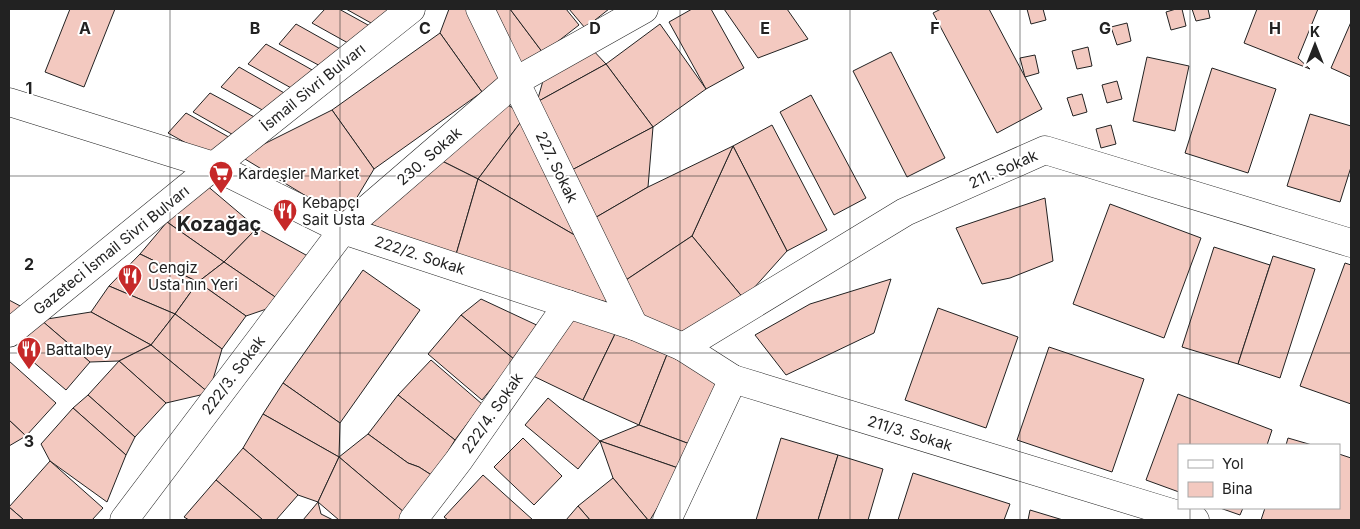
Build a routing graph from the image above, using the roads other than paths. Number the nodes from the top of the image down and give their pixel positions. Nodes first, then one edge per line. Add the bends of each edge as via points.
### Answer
1 (411, 9) edge
2 (480, 9) edge
3 (644, 9) edge
4 (516, 81) junction
5 (9, 102) edge
6 (214, 166) junction
7 (343, 230) junction
8 (1351, 243) edge
9 (568, 304) junction
10 (634, 326) junction
11 (9, 333) edge
12 (682, 346) junction
13 (733, 379) junction
14 (124, 520) edge
15 (413, 520) edge
16 (666, 520) edge
17 (1194, 520) edge

1 - 6 street, İsmail Sivri Bulvarı
2 - 4 street, 227. Sokak
3 - 4 street, 230. Sokak
4 - 7 street, 230. Sokak
4 - 10 street, 227. Sokak
5 - 6 street, 222/2. Sokak
6 - 7 street, 222/2. Sokak
6 - 11 street, Gazeteci İsmail Sivri Bulvarı
7 - 9 street, 222/2. Sokak
7 - 14 street, 222/3. Sokak
8 - 12 street, 211. Sokak via 1045,150 905,212
9 - 10 street, 222/2. Sokak
9 - 15 street, 222/4. Sokak
10 - 12 street, 211/3. Sokak
12 - 13 street, 211/3. Sokak
13 - 16 street
13 - 17 street, 211/3. Sokak

